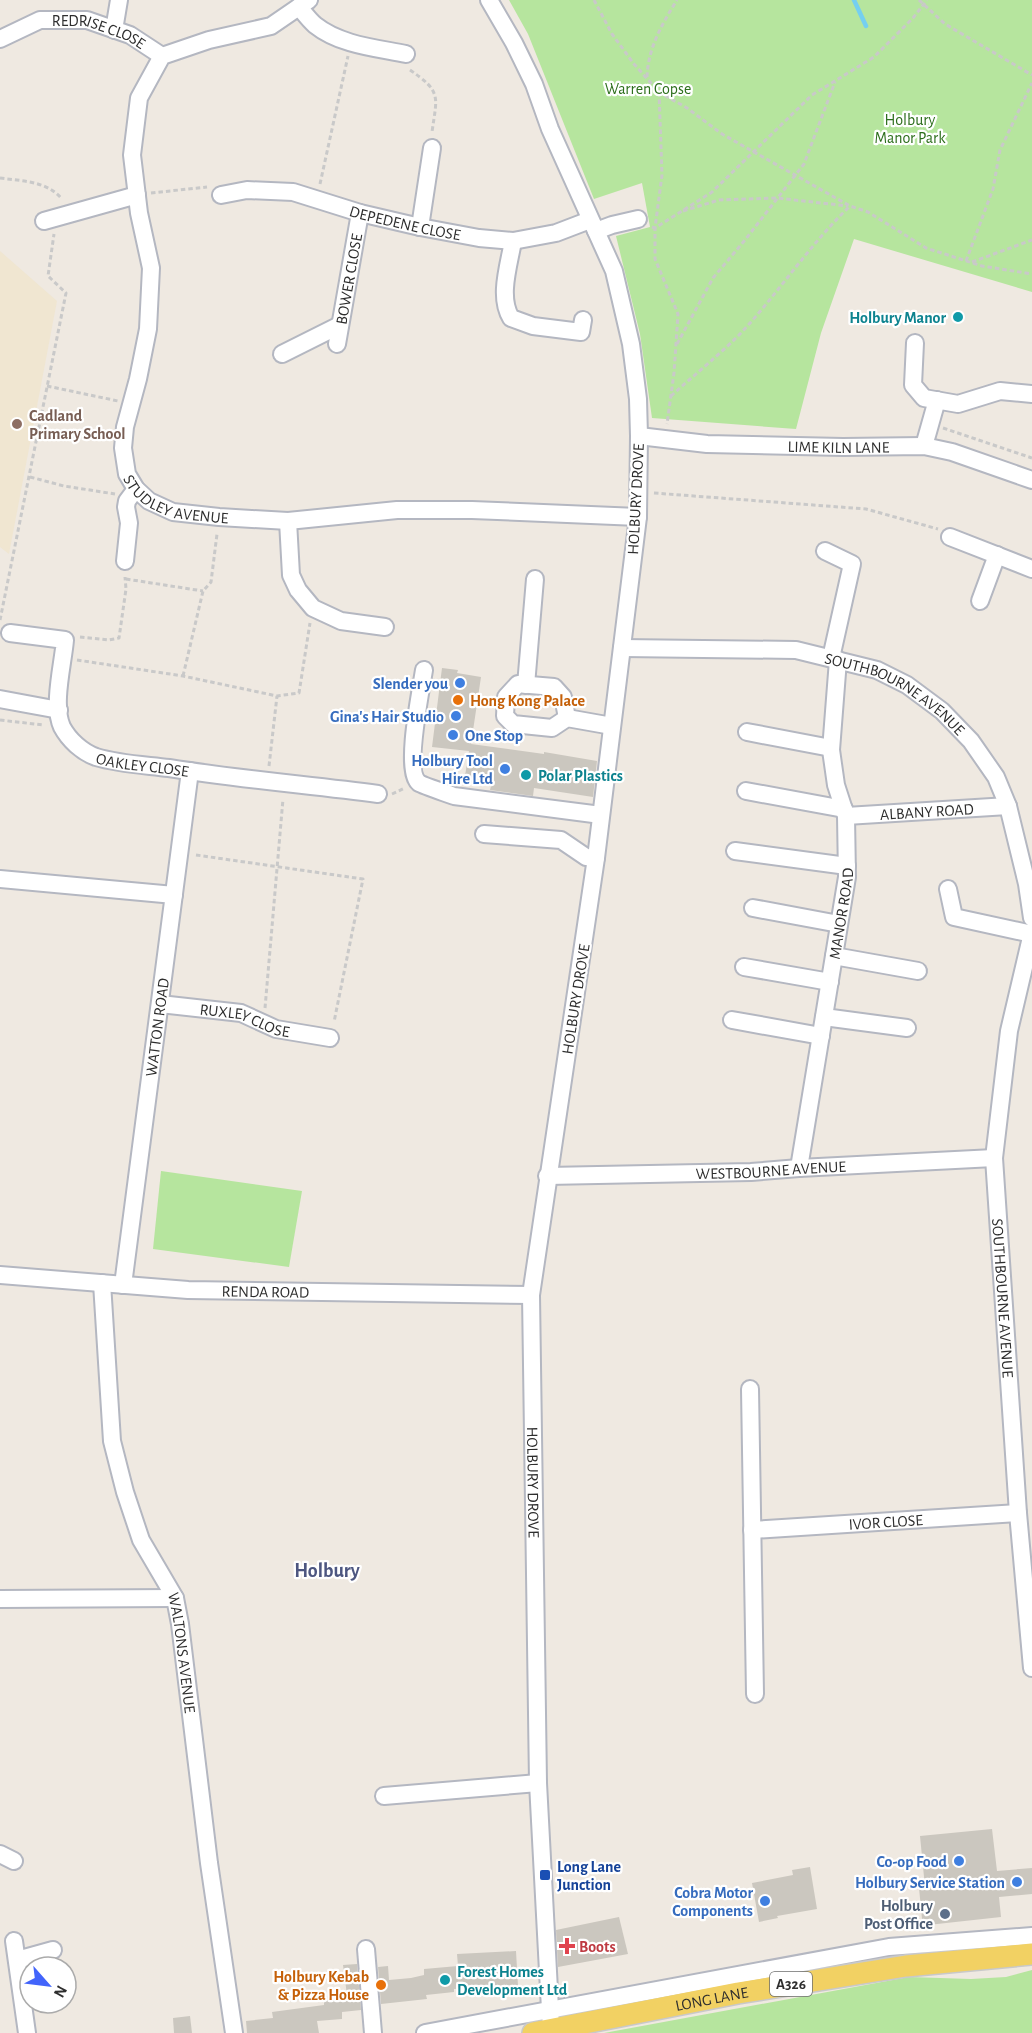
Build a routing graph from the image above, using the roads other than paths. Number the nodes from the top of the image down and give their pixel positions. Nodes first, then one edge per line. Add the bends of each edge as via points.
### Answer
1 (118, 0) edge
2 (489, 0) edge
3 (304, 4) edge
4 (114, 30) junction
5 (0, 39) edge
6 (406, 54) road end
7 (162, 56) junction
8 (432, 148) road end
9 (137, 195) junction
10 (221, 195) road end
11 (360, 213) junction
12 (57, 217) road end
13 (638, 219) dead end
14 (593, 226) junction
15 (420, 227) junction
16 (513, 241) junction
17 (583, 320) dead end
18 (340, 325) junction
19 (915, 343) dead end
20 (337, 344) dead end
21 (282, 354) dead end
22 (1032, 394) edge
23 (937, 400) junction
24 (639, 436) junction
25 (924, 446) junction
26 (1032, 480) edge
27 (133, 492) junction
28 (638, 517) junction
29 (288, 521) junction
30 (950, 537) road end
31 (825, 551) dead end
32 (997, 555) junction
33 (126, 561) road end
34 (1032, 569) edge
35 (535, 579) dead end
36 (980, 601) dead end
37 (5, 627) edge
38 (384, 627) dead end
39 (622, 648) junction
40 (835, 659) junction
41 (424, 670) dead end
42 (526, 685) junction
43 (0, 699) edge
44 (59, 710) junction
45 (567, 718) junction
46 (612, 726) junction
47 (747, 732) dead end
48 (831, 748) junction
49 (190, 771) junction
50 (746, 791) dead end
51 (378, 794) road end
52 (1008, 806) junction
53 (845, 813) junction
54 (602, 815) junction
55 (484, 834) dead end
56 (735, 851) dead end
57 (596, 858) junction
58 (847, 866) junction
59 (0, 879) edge
60 (948, 889) dead end
61 (174, 895) junction
62 (753, 908) dead end
63 (1032, 918) edge
64 (839, 924) junction
65 (1032, 934) edge
66 (834, 956) junction
67 (744, 967) dead end
68 (918, 971) dead end
69 (830, 982) junction
70 (160, 1004) junction
71 (824, 1017) junction
72 (732, 1020) dead end
73 (907, 1028) dead end
74 (821, 1036) junction
75 (330, 1038) road end
76 (994, 1158) junction
77 (799, 1167) junction
78 (547, 1176) junction
79 (0, 1275) edge
80 (102, 1283) junction
81 (123, 1285) junction
82 (531, 1295) junction
83 (750, 1389) dead end
84 (1018, 1513) junction
85 (752, 1530) junction
86 (175, 1598) junction
87 (0, 1599) edge
88 (1032, 1668) edge
89 (755, 1694) dead end
90 (538, 1782) junction
91 (384, 1796) dead end
92 (1032, 1936) edge
93 (14, 1941) dead end
94 (366, 1949) dead end
95 (53, 1950) dead end
96 (1032, 1954) edge
97 (17, 1960) junction
98 (545, 2023) edge
99 (27, 2033) edge
100 (234, 2033) edge
101 (373, 2033) edge
102 (425, 2033) edge

1 - 4 street
2 - 14 street, HOLBURY DROVE via 534,84
3 - 6 street via 315,25 351,43
3 - 7 street via 272,26 209,40
4 - 5 street, REDRISE CLOSE via 87,21 40,20
4 - 7 street, REDRISE CLOSE
7 - 9 street, STUDLEY AVENUE via 139,98 132,155
8 - 15 street
9 - 12 street
9 - 27 street, STUDLEY AVENUE via 151,268 148,329 123,448
10 - 11 street, DEPEDENE CLOSE via 247,190 293,192
11 - 15 street, DEPEDENE CLOSE
11 - 18 street, BOWER CLOSE
13 - 14 street, DEPEDENE CLOSE
14 - 16 street, DEPEDENE CLOSE
14 - 24 street, HOLBURY DROVE via 614,271 631,344
15 - 16 street, DEPEDENE CLOSE
16 - 17 street via 505,294 511,318 581,332
18 - 20 street, BOWER CLOSE
18 - 21 street
19 - 23 street via 913,385 924,398
22 - 23 street via 1000,391 958,404
23 - 25 street
24 - 25 street, LIME KILN LANE via 707,444
24 - 28 street, HOLBURY DROVE
25 - 26 street, LIME KILN LANE
27 - 29 street, STUDLEY AVENUE via 173,512
27 - 33 street via 126,507
28 - 29 street, STUDLEY AVENUE via 397,510
28 - 39 street, HOLBURY DROVE
29 - 38 street via 291,574 313,608 341,621
30 - 32 street
31 - 40 street, MANOR ROAD via 852,564
32 - 34 street
32 - 36 street
35 - 42 street
37 - 44 street via 65,640
39 - 40 street, SOUTHBOURNE AVENUE via 796,650
39 - 46 street, HOLBURY DROVE
40 - 48 street, MANOR ROAD
40 - 52 street, SOUTHBOURNE AVENUE via 877,670 907,685 942,711 990,768
41 - 54 street via 412,758 415,779 421,785 454,796
42 - 45 street via 554,687 563,697
42 - 45 street via 518,684 506,697 505,716 513,724 552,728
43 - 44 street
44 - 49 street, OAKLEY CLOSE via 63,728 81,748 95,756
45 - 46 street
46 - 54 street, HOLBURY DROVE
47 - 48 street
48 - 53 street, MANOR ROAD
49 - 51 street, OAKLEY CLOSE
49 - 61 street, WATTON ROAD
50 - 53 street, ALBANY ROAD
52 - 53 street, ALBANY ROAD
52 - 63 street, SOUTHBOURNE AVENUE
53 - 58 street, MANOR ROAD
54 - 57 street, HOLBURY DROVE
55 - 57 street via 561,840 586,857
56 - 58 street
57 - 78 street, HOLBURY DROVE
58 - 64 street, MANOR ROAD
59 - 61 street
60 - 65 street via 954,917
61 - 70 street, WATTON ROAD
62 - 64 street
64 - 66 street, MANOR ROAD
65 - 76 street, SOUTHBOURNE AVENUE via 1009,1031
66 - 68 street
66 - 69 street, MANOR ROAD
67 - 69 street
69 - 71 street, MANOR ROAD
70 - 75 street, RUXLEY CLOSE via 241,1012 276,1029
70 - 81 street, WATTON ROAD
71 - 73 street
71 - 74 street, MANOR ROAD
72 - 74 street
74 - 77 street, MANOR ROAD
76 - 77 street, WESTBOURNE AVENUE
76 - 84 street, SOUTHBOURNE AVENUE
77 - 78 street, WESTBOURNE AVENUE via 751,1172
78 - 82 street, HOLBURY DROVE
79 - 80 street, RENDA ROAD
80 - 81 street, RENDA ROAD
80 - 86 street, WALTONS AVENUE via 112,1441 141,1540
81 - 82 street, RENDA ROAD via 188,1290
82 - 90 street, HOLBURY DROVE
83 - 85 street
84 - 85 street, IVOR CLOSE
84 - 88 street, SOUTHBOURNE AVENUE
85 - 89 street
86 - 87 street
86 - 100 street, WALTONS AVENUE
90 - 91 street
90 - 98 street, HOLBURY DROVE
92 - 98 street via 896,1946
93 - 97 street
94 - 101 street
95 - 97 street
96 - 98 main road, LONG LANE / A326 via 894,1968
97 - 99 street
98 - 102 street

